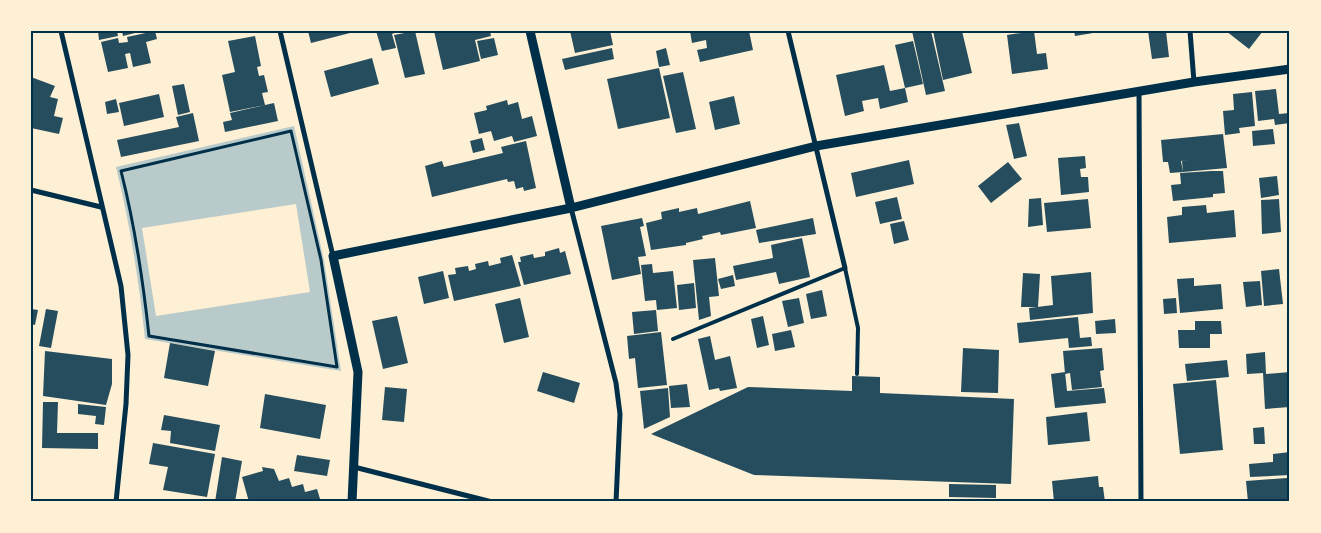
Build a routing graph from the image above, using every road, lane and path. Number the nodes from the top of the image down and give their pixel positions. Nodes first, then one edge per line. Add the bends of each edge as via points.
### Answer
1 (61, 31) edge
2 (280, 31) edge
3 (530, 31) edge
4 (788, 31) edge
5 (1190, 31) edge
6 (1290, 69) edge
7 (1194, 82) junction
8 (1139, 92) junction
9 (816, 146) junction
10 (121, 171) joint
11 (31, 190) edge
12 (101, 207) junction
13 (571, 208) junction
14 (333, 256) junction
15 (846, 268) junction
16 (674, 339) dead end
17 (857, 374) dead end
18 (354, 467) junction
19 (116, 502) edge
20 (352, 502) edge
21 (492, 502) edge
22 (616, 502) edge
23 (1141, 502) edge

1 - 12 street
2 - 14 street
3 - 13 street
4 - 9 street
5 - 7 street
6 - 7 street
7 - 8 street
8 - 9 street
8 - 23 street
9 - 13 street
9 - 15 street
10 - 10 path via 291,131 321,260 337,367 149,336 134,220
11 - 12 street
12 - 19 street via 122,286 128,355
13 - 14 street
13 - 22 street via 616,383 620,414
14 - 18 street via 358,372
15 - 16 lane
15 - 17 lane via 858,328
18 - 20 street
18 - 21 street

